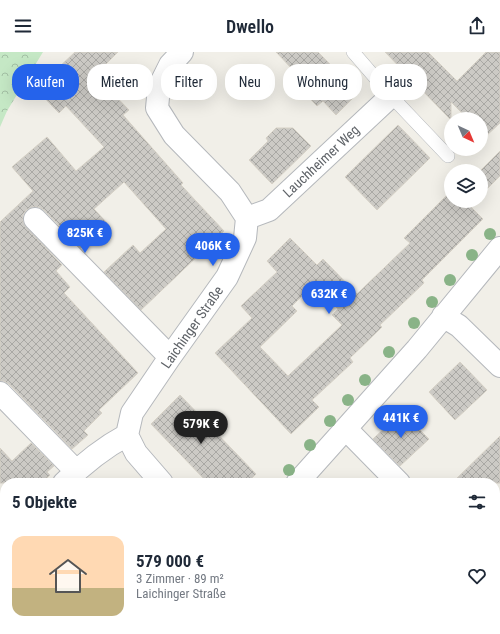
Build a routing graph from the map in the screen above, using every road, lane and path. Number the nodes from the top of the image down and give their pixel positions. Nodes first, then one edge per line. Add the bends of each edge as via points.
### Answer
1 (182, 52) edge
2 (353, 52) edge
3 (370, 72) edge
4 (387, 100) edge
5 (395, 100) edge
6 (444, 152) edge
7 (34, 218) dead end
8 (247, 218) junction
9 (500, 248) edge
10 (443, 316) junction
11 (170, 357) junction
12 (500, 366) edge
13 (0, 393) edge
14 (346, 429) junction
15 (127, 435) junction
16 (70, 477) edge
17 (158, 478) edge
18 (302, 478) edge
19 (394, 478) edge

1 - 8 street via 170,65 159,87 157,108 174,135 230,192
2 - 3 lane
4 - 8 street, Lauchheimer Weg via 269,210
5 - 6 lane
7 - 11 street
8 - 11 street, Laichinger Straße via 245,238 227,277
9 - 10 street
10 - 12 street via 459,326
10 - 14 street
11 - 15 street, Laichinger Straße via 132,414
13 - 16 street
14 - 18 street
14 - 19 street
15 - 16 street via 109,445
15 - 17 street via 136,454

